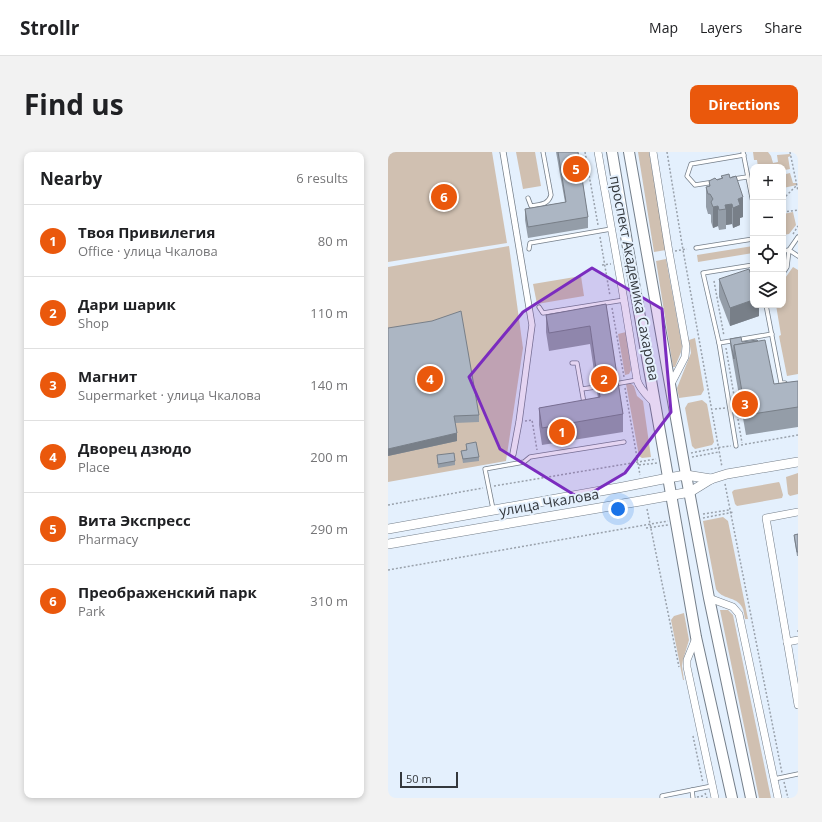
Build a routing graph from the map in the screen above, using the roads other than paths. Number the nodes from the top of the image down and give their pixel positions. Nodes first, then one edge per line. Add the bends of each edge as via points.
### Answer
1 (503, 152) edge
2 (544, 152) edge
3 (598, 152) edge
4 (612, 152) edge
5 (630, 152) edge
6 (653, 152) edge
7 (743, 154) edge
8 (747, 177) junction
9 (732, 179) edge
10 (717, 181) edge
11 (528, 198) dead end
12 (752, 200) edge
13 (611, 229) junction
14 (798, 237) edge
15 (750, 239) edge
16 (696, 248) dead end
17 (529, 249) dead end
18 (786, 250) edge
19 (789, 250) junction
20 (798, 256) edge
21 (750, 265) edge
22 (784, 272) edge
23 (624, 300) junction
24 (539, 308) dead end
25 (767, 308) edge
26 (569, 309) junction
27 (570, 315) edge
28 (772, 334) junction
29 (719, 343) junction
30 (572, 363) dead end
31 (637, 380) junction
32 (787, 382) edge
33 (616, 384) edge
34 (670, 384) junction
35 (596, 387) edge
36 (582, 389) junction
37 (656, 404) junction
38 (581, 406) edge
39 (624, 442) dead end
40 (736, 446) road end
41 (513, 454) dead end
42 (798, 462) edge
43 (686, 475) junction
44 (668, 478) junction
45 (711, 478) junction
46 (690, 492) junction
47 (671, 495) junction
48 (493, 510) junction
49 (798, 512) edge
50 (388, 528) edge
51 (388, 544) edge
52 (710, 598) junction
53 (696, 637) junction
54 (798, 640) edge
55 (787, 642) junction
56 (798, 705) edge
57 (798, 774) edge
58 (773, 779) junction
59 (713, 786) junction
60 (692, 790) junction
61 (662, 798) edge
62 (693, 798) edge
63 (716, 798) edge
64 (732, 798) edge
65 (751, 798) edge
66 (778, 798) edge

1 - 41 street via 532,325
2 - 11 lane via 550,200 531,206
3 - 13 street, проспект Академика Сахарова
4 - 37 main road, проспект Академика Сахарова
5 - 34 main road, проспект Академика Сахарова
6 - 34 street, проспект Академика Сахарова via 686,346 685,357
7 - 8 lane
7 - 10 lane via 691,164 687,176 695,184
8 - 9 lane
8 - 12 lane
13 - 17 lane via 530,243
13 - 23 street, проспект Академика Сахарова
14 - 19 lane
15 - 16 lane
18 - 19 lane
19 - 20 lane
19 - 22 lane via 787,267
21 - 29 lane via 703,273
23 - 26 lane
23 - 31 street, проспект Академика Сахарова
24 - 26 lane via 543,313
25 - 28 lane
26 - 27 lane
28 - 29 lane
28 - 32 lane via 781,383
29 - 40 lane
30 - 36 lane via 577,364
31 - 33 lane
31 - 37 street, проспект Академика Сахарова via 643,392
34 - 43 main road, проспект Академика Сахарова
35 - 36 lane
36 - 38 lane via 584,403
37 - 44 main road, проспект Академика Сахарова
39 - 48 lane via 530,457 524,462 486,469
42 - 45 street, улица Чкалова
43 - 44 street, улица Чкалова
43 - 45 street, улица Чкалова
43 - 46 main road, проспект Академика Сахарова
44 - 47 main road, проспект Академика Сахарова
44 - 48 street, улица Чкалова
45 - 46 street, улица Чкалова
46 - 47 street, улица Чкалова
46 - 52 main road, проспект Академика Сахарова
47 - 51 street, улица Чкалова
47 - 53 main road, проспект Академика Сахарова
48 - 50 street, улица Чкалова
49 - 55 street via 766,518
52 - 58 street via 733,607 739,614
52 - 65 main road, проспект Академика Сахарова
53 - 59 street, проспект Академика Сахарова via 687,667
53 - 64 main road, проспект Академика Сахарова
54 - 55 street
55 - 56 street
57 - 58 lane
58 - 66 street
59 - 60 lane
59 - 63 street, проспект Академика Сахарова
60 - 61 lane
60 - 62 lane

